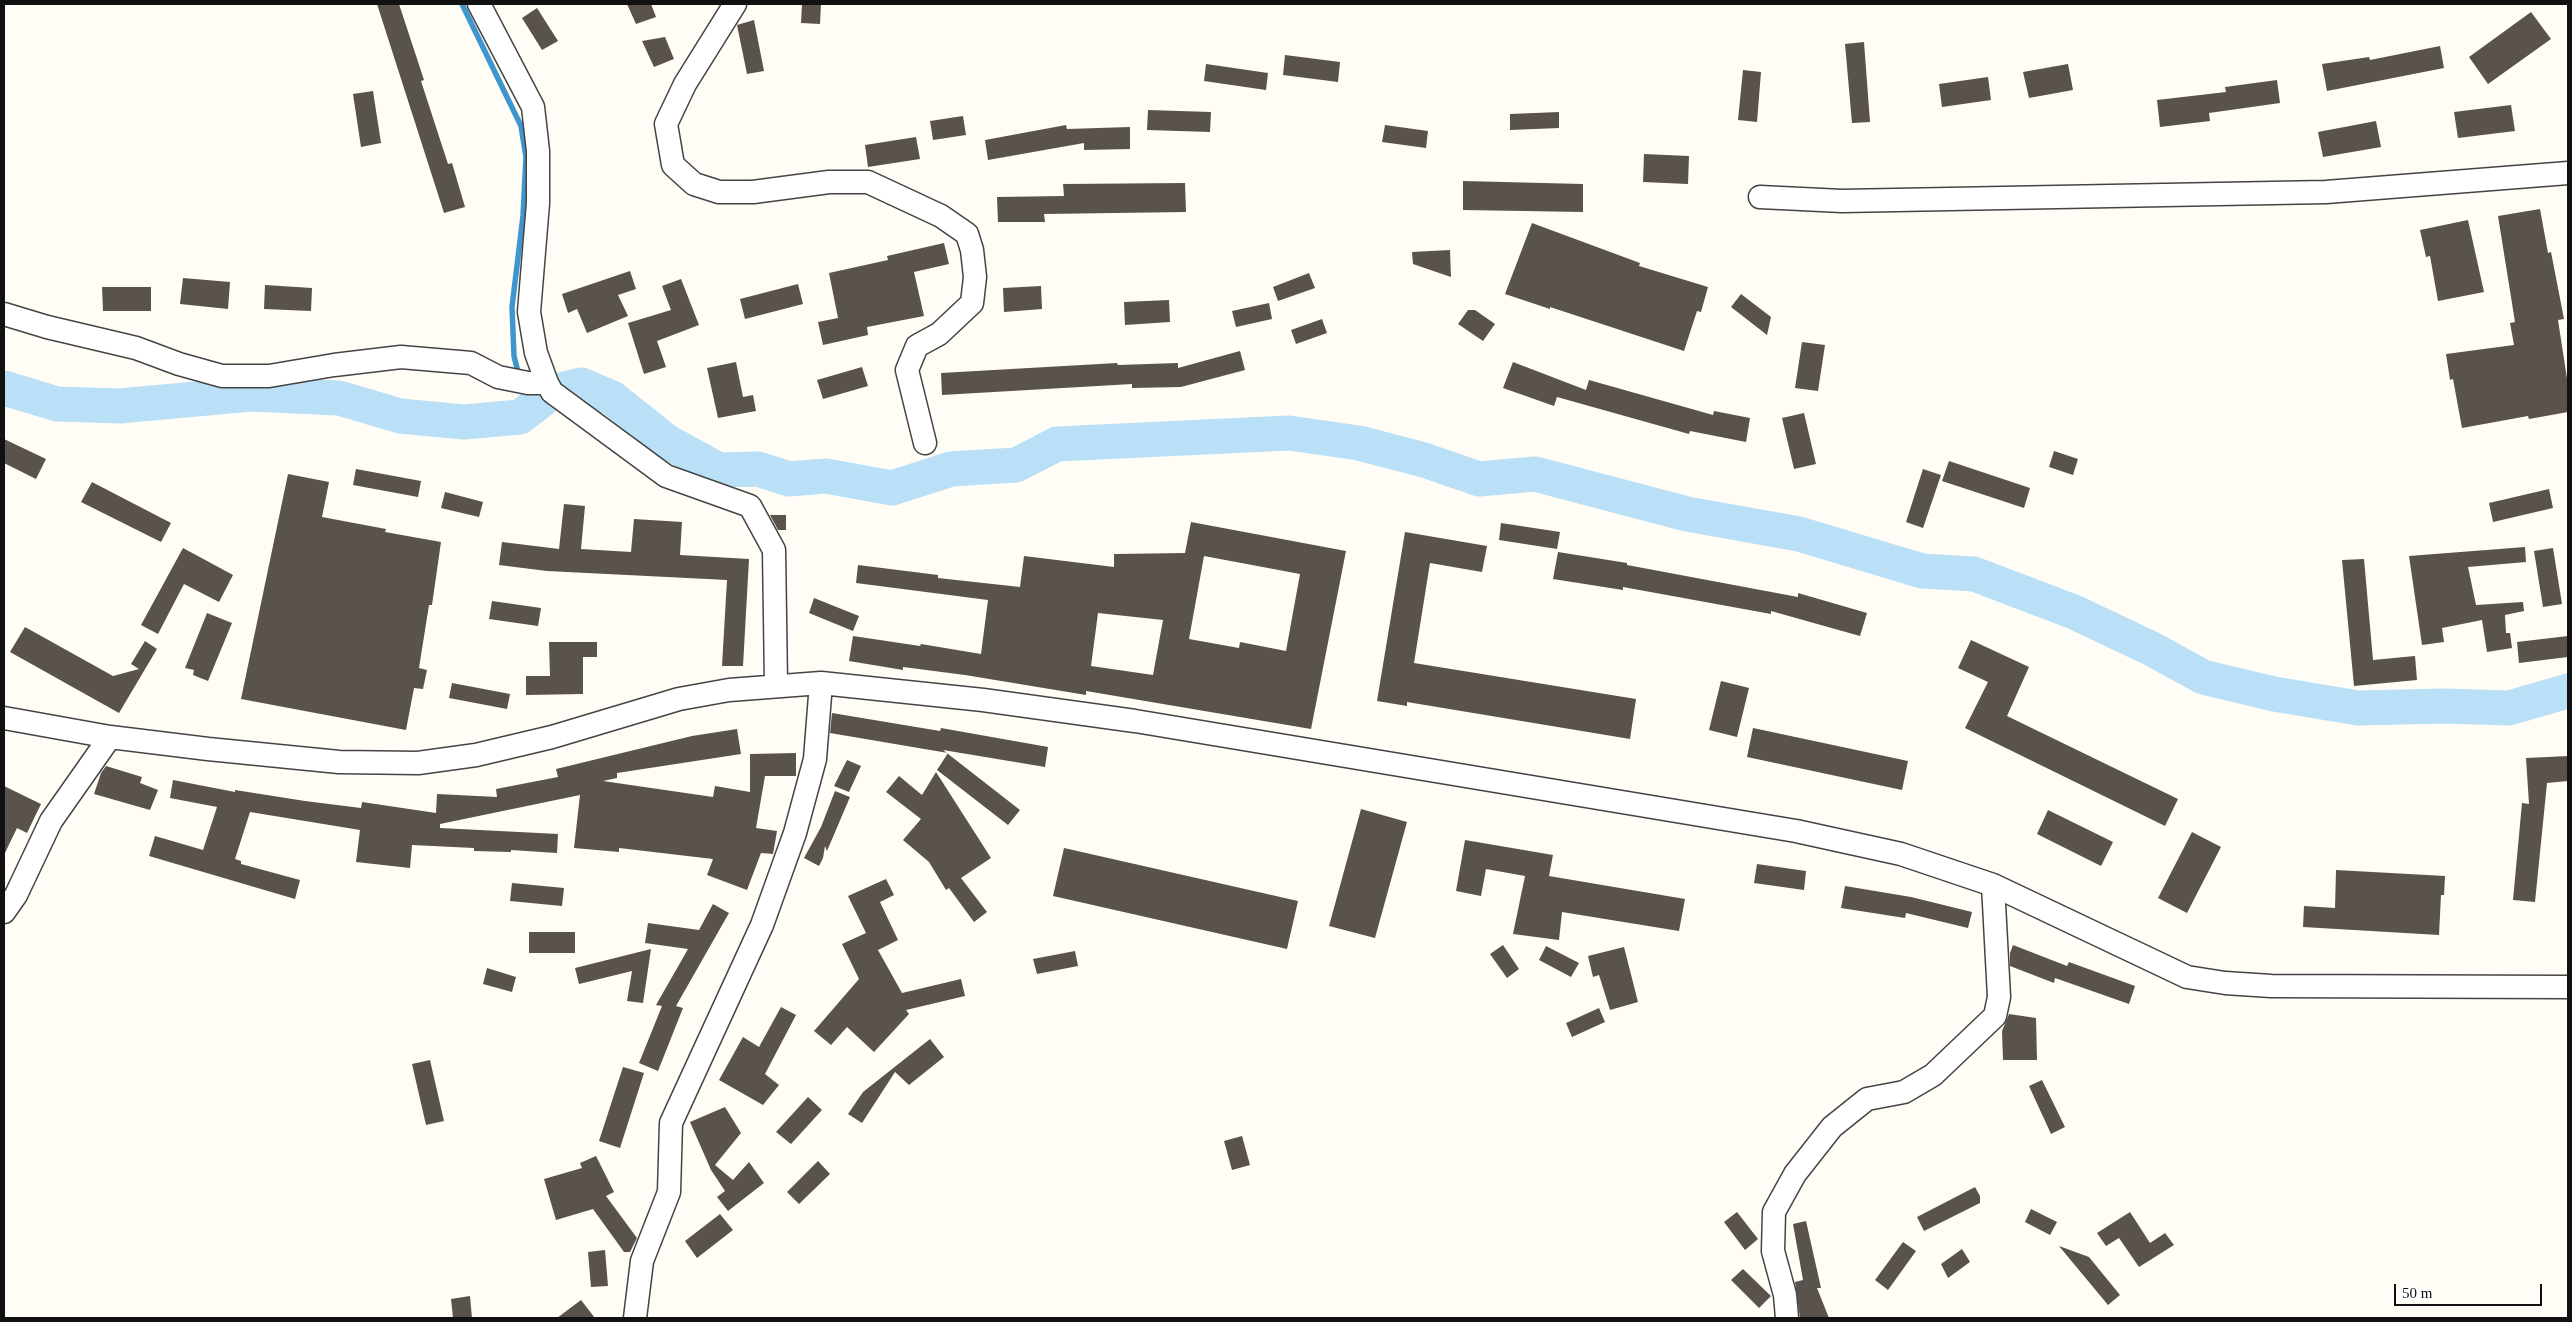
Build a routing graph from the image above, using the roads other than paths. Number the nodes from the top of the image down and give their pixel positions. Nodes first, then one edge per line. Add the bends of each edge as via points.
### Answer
1 (478, 4) edge
2 (735, 4) edge
3 (2568, 173) edge
4 (1760, 197) dead end
5 (4, 314) edge
6 (547, 383) junction
7 (925, 444) dead end
8 (800, 683) junction
9 (4, 718) edge
10 (110, 737) junction
11 (1993, 885) junction
12 (4, 912) edge
13 (2568, 987) edge
14 (635, 1318) edge
15 (1787, 1318) edge

1 - 6 street via 533,107 538,151 538,203 529,312 536,353
2 - 7 street via 685,84 666,124 672,165 694,184 719,192 752,192 829,182 868,182 940,216 967,234 975,277 972,303 939,334 917,346 907,370
3 - 4 street via 2326,192 1842,201
5 - 6 street via 136,348 222,376 269,376 401,357 471,363 498,377
6 - 8 street via 552,392 666,476 750,506 774,550
8 - 10 street via 679,699 543,739 476,755 418,763 338,762
8 - 11 street via 983,700 1135,721 1796,831 1901,854
8 - 14 street via 815,759 796,833 762,924 671,1123 669,1192 642,1261
9 - 10 street
10 - 12 street via 52,821 16,895
11 - 13 street via 2187,977 2271,986
11 - 15 street via 1999,998 1995,1016 1933,1075 1904,1092 1867,1099 1832,1127 1795,1174 1774,1212 1773,1251 1785,1295

